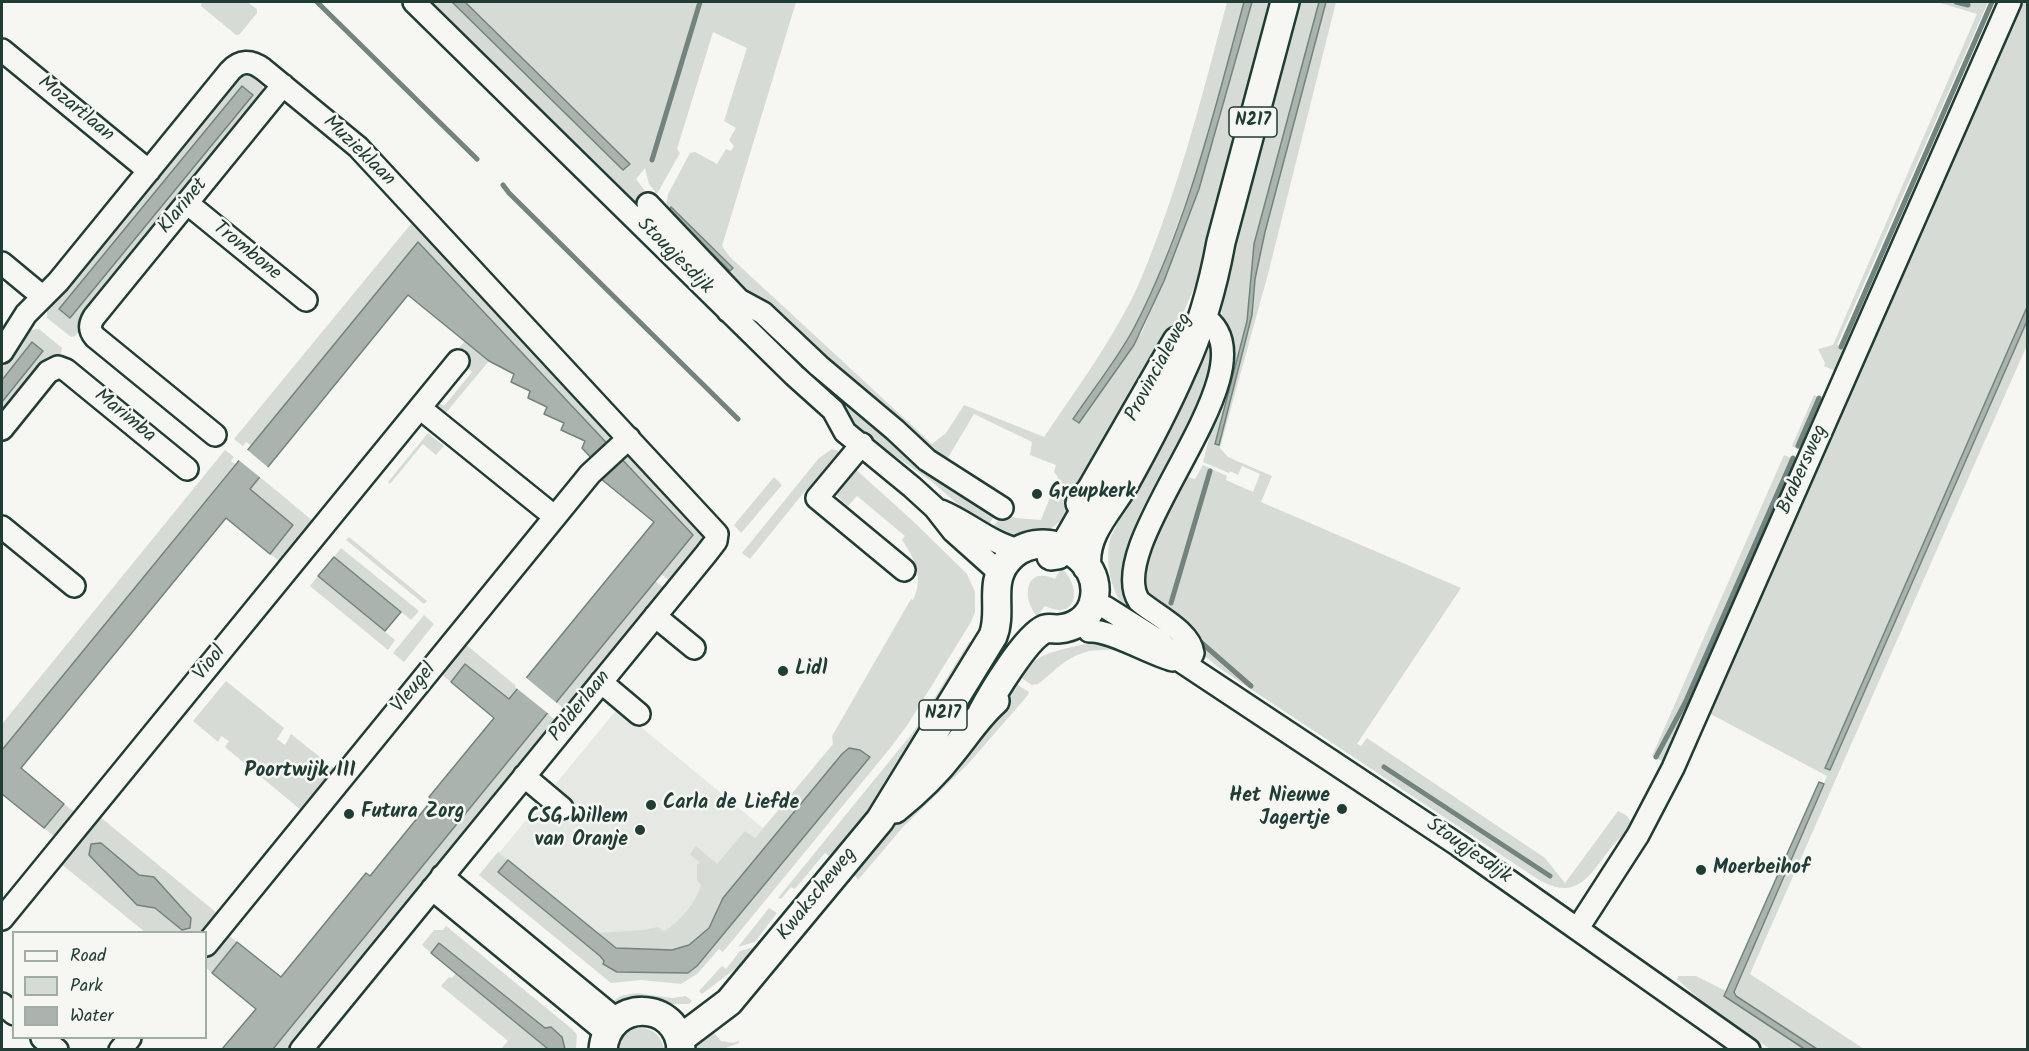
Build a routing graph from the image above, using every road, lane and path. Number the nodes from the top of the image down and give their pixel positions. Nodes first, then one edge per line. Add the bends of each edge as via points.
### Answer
1 (414, 2) edge
2 (1285, 2) edge
3 (2010, 2) edge
4 (2, 50) edge
5 (283, 85) junction
6 (149, 171) junction
7 (187, 203) junction
8 (648, 204) dead end
9 (1221, 242) junction
10 (2, 263) edge
11 (43, 297) junction
12 (306, 300) dead end
13 (734, 305) junction
14 (1202, 316) junction
15 (9, 322) edge
16 (2, 352) edge
17 (458, 361) dead end
18 (420, 408) junction
19 (2, 429) edge
20 (215, 435) dead end
21 (623, 444) junction
22 (862, 444) junction
23 (188, 469) dead end
24 (935, 508) junction
25 (1002, 508) dead end
26 (555, 517) junction
27 (2, 527) edge
28 (717, 537) joint
29 (1056, 546) junction
30 (1020, 550) junction
31 (904, 570) dead end
32 (1005, 578) junction
33 (74, 586) dead end
34 (1097, 586) junction
35 (655, 616) junction
36 (1089, 631) junction
37 (1040, 640) junction
38 (694, 648) dead end
39 (1185, 663) junction
40 (600, 682) junction
41 (639, 714) dead end
42 (524, 776) junction
43 (562, 808) dead end
44 (880, 820) junction
45 (437, 882) junction
46 (2, 920) edge
47 (1578, 928) junction
48 (207, 944) edge
49 (609, 1034) edge
50 (676, 1036) edge
51 (43, 1039) edge
52 (57, 1050) edge
53 (300, 1050) edge
54 (1749, 1050) edge

1 - 13 street, Stougjesdijk
2 - 9 main road, Provincialeweg / N217
3 - 47 street, Brabersweg via 1673,768 1638,835
4 - 6 street, Mozartlaan
5 - 6 street, Muzieklaan via 255,64 237,64
5 - 7 street, Klarinet
5 - 21 street, Muzieklaan via 358,147
6 - 11 street, Muzieklaan
7 - 12 street, Trombone
7 - 20 street, Klarinet via 94,317 90,331
8 - 13 street
9 - 14 main road, Provincialeweg / N217
9 - 29 main road, Provincialeweg / N217 via 1174,347
10 - 11 street
11 - 15 street, Muzieklaan via 26,314
13 - 22 street, Stougjesdijk via 794,375 832,408 845,432
13 - 25 street via 763,313 927,460
14 - 34 main road, Provincialeweg / N217 via 1190,352 1125,483 1101,544
14 - 39 street via 1212,324 1219,338 1220,373 1205,416 1143,539 1132,582 1139,601 1190,643 1193,653
15 - 16 street, Muzieklaan
17 - 18 street, Viool
18 - 26 street
18 - 46 street, Viool
19 - 23 street, Marimba via 48,372 60,367
21 - 26 street, Vleugel
21 - 28 street, Muzieklaan via 714,529
22 - 24 street, Stougjesdijk
22 - 31 street via 817,498
24 - 30 street, Stougjesdijk via 999,543
24 - 32 street, Stougjesdijk via 953,531
26 - 48 street, Vleugel
27 - 33 street
28 - 35 street, Polderlaan
29 - 30 main road via 1034,545
29 - 32 main road, N217 via 1058,555 1025,563
29 - 34 main road via 1077,555
30 - 32 main road via 1008,560
32 - 37 main road via 1012,612
32 - 44 main road, Kwakscheweg / N217 via 996,591 998,609 993,636
34 - 36 main road via 1101,618
34 - 37 main road, N217 via 1089,611 1080,622 1046,629
34 - 39 street, Stougjesdijk
35 - 38 street
35 - 40 street, Polderlaan
36 - 37 main road via 1072,640
36 - 39 street, Stougjesdijk via 1107,633
37 - 44 main road, Kwakscheweg / N217 via 950,754 921,786
39 - 47 street, Stougjesdijk
40 - 41 street
40 - 42 street, Polderlaan
42 - 43 street
42 - 45 street, Polderlaan
44 - 50 main road, Kwakscheweg / N217 via 755,969
45 - 49 street
45 - 53 street, Polderlaan
47 - 54 street, Stougjesdijk
49 - 50 main road, N217 via 630,1013 644,1011 657,1014
51 - 52 street

